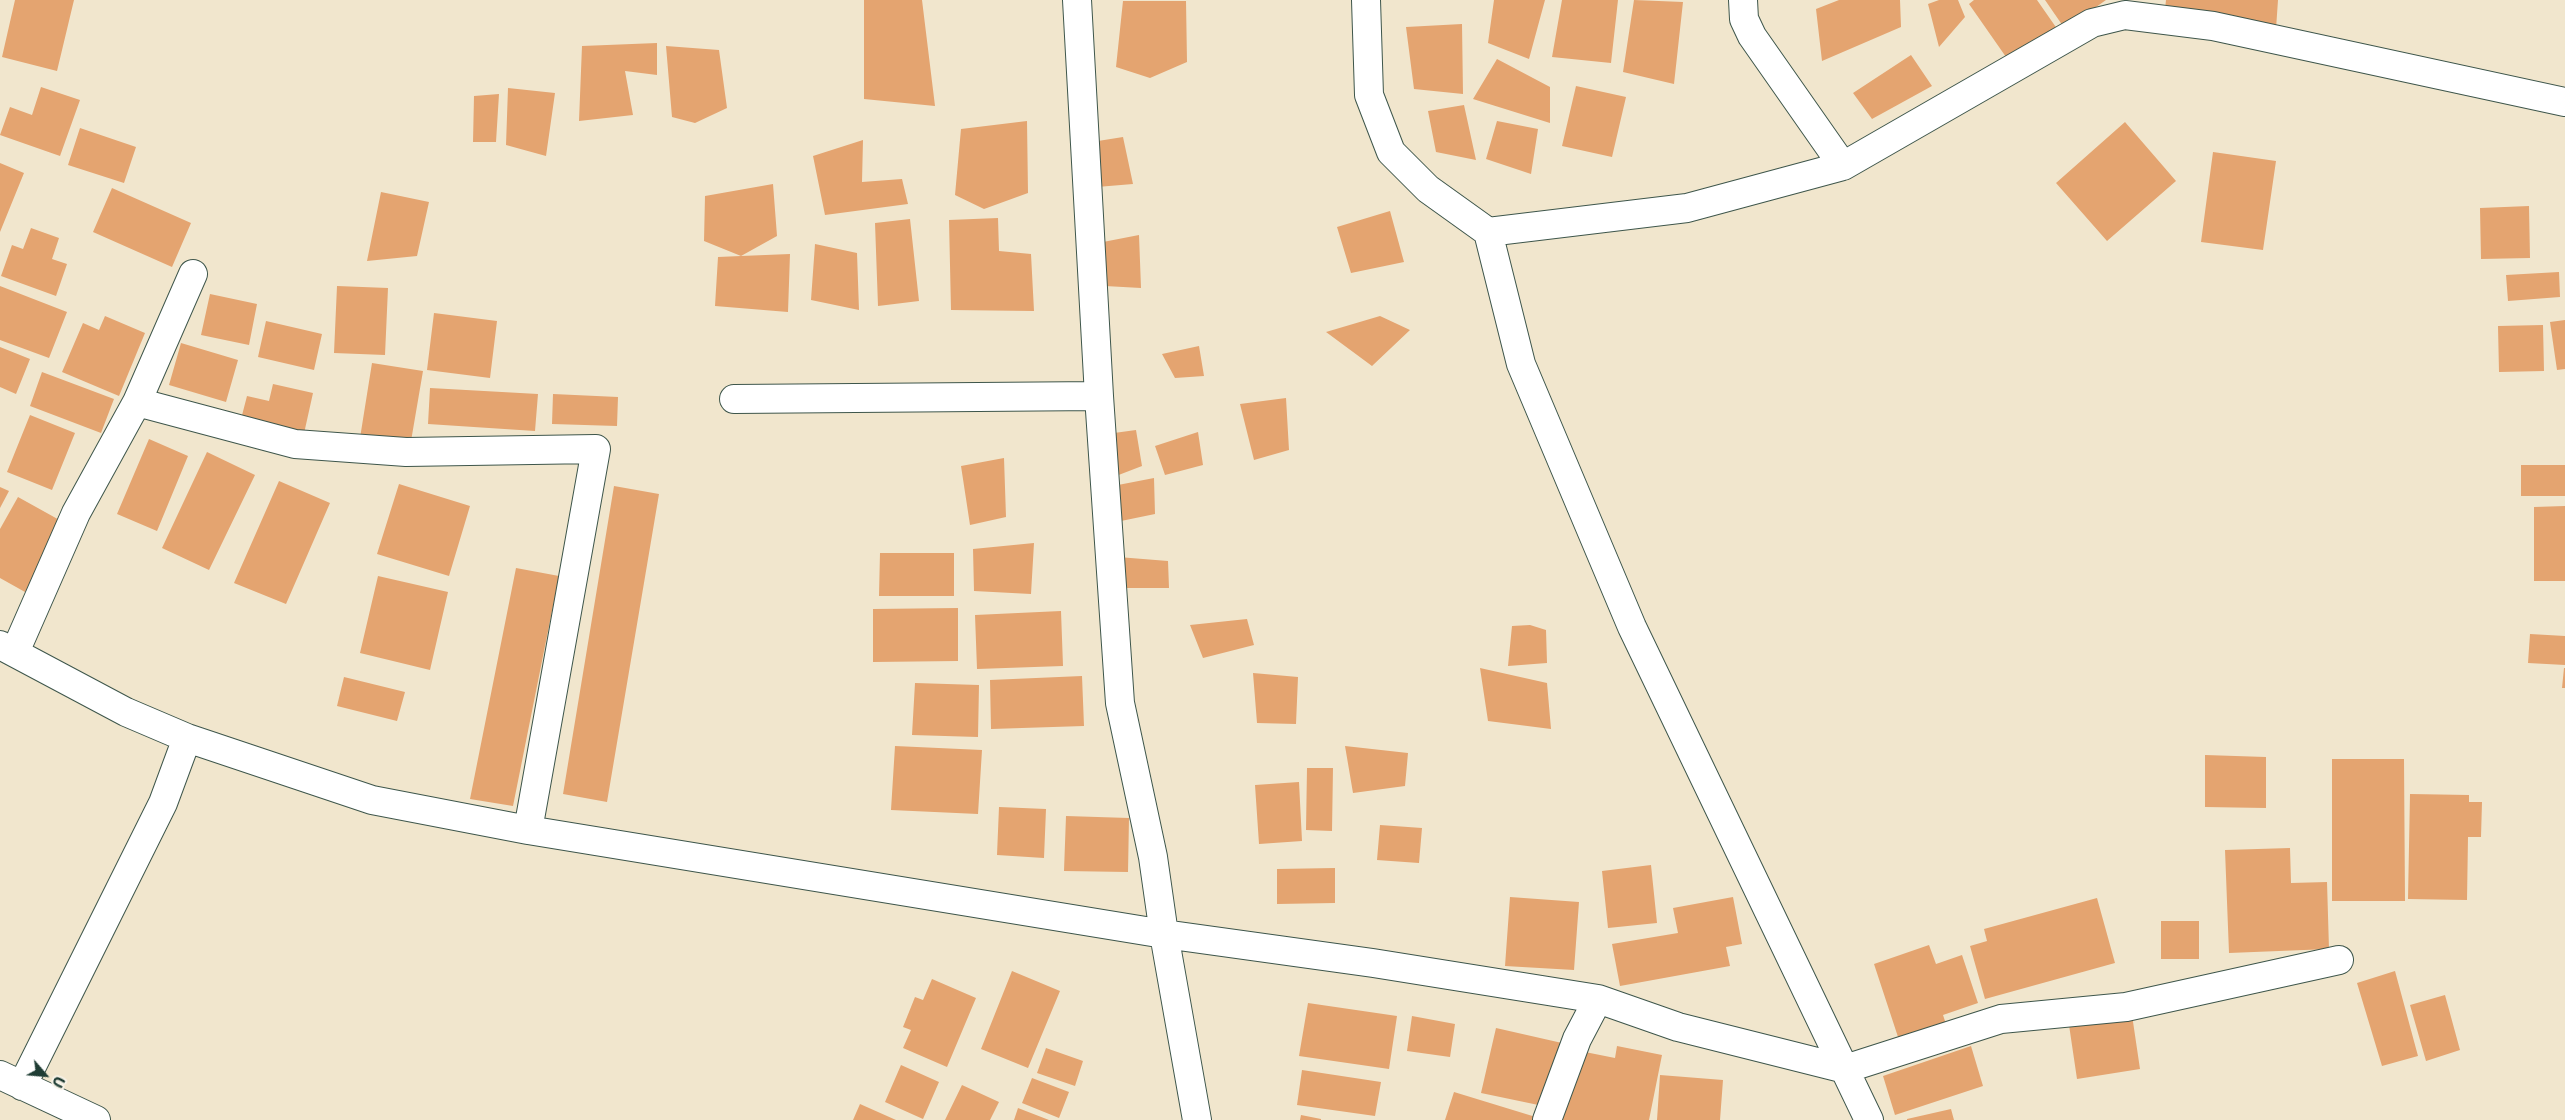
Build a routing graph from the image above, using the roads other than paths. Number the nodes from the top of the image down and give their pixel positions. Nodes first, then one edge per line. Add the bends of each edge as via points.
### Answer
1 (1077, 0) edge
2 (1366, 0) edge
3 (1743, 0) edge
4 (2565, 102) edge
5 (1843, 166) junction
6 (1488, 232) junction
7 (193, 274) dead end
8 (1099, 396) junction
9 (734, 399) dead end
10 (137, 402) junction
11 (7, 649) edge
12 (187, 738) junction
13 (528, 830) junction
14 (1164, 934) junction
15 (2339, 960) dead end
16 (1598, 1000) junction
17 (1845, 1069) junction
18 (11, 1081) edge
19 (96, 1120) edge
20 (1197, 1120) edge
21 (1547, 1120) edge
22 (1869, 1120) edge

1 - 8 street
2 - 6 street via 1369,95 1391,152 1428,189
3 - 5 street via 1744,20 1752,36
4 - 5 street via 2214,26 2125,15 2092,23
5 - 6 street via 1687,208
6 - 17 street via 1521,364 1632,627
7 - 10 street
8 - 9 street
8 - 14 street via 1120,703 1153,857
10 - 11 street
10 - 13 street via 295,444 406,452 596,449
11 - 12 street via 126,712
12 - 13 street via 372,800
12 - 18 street via 163,803
13 - 14 street
14 - 16 street via 1373,963
14 - 20 street
15 - 17 street via 2126,1007 2001,1019
16 - 17 street via 1678,1027
16 - 21 street via 1577,1039
17 - 22 street
18 - 19 street

